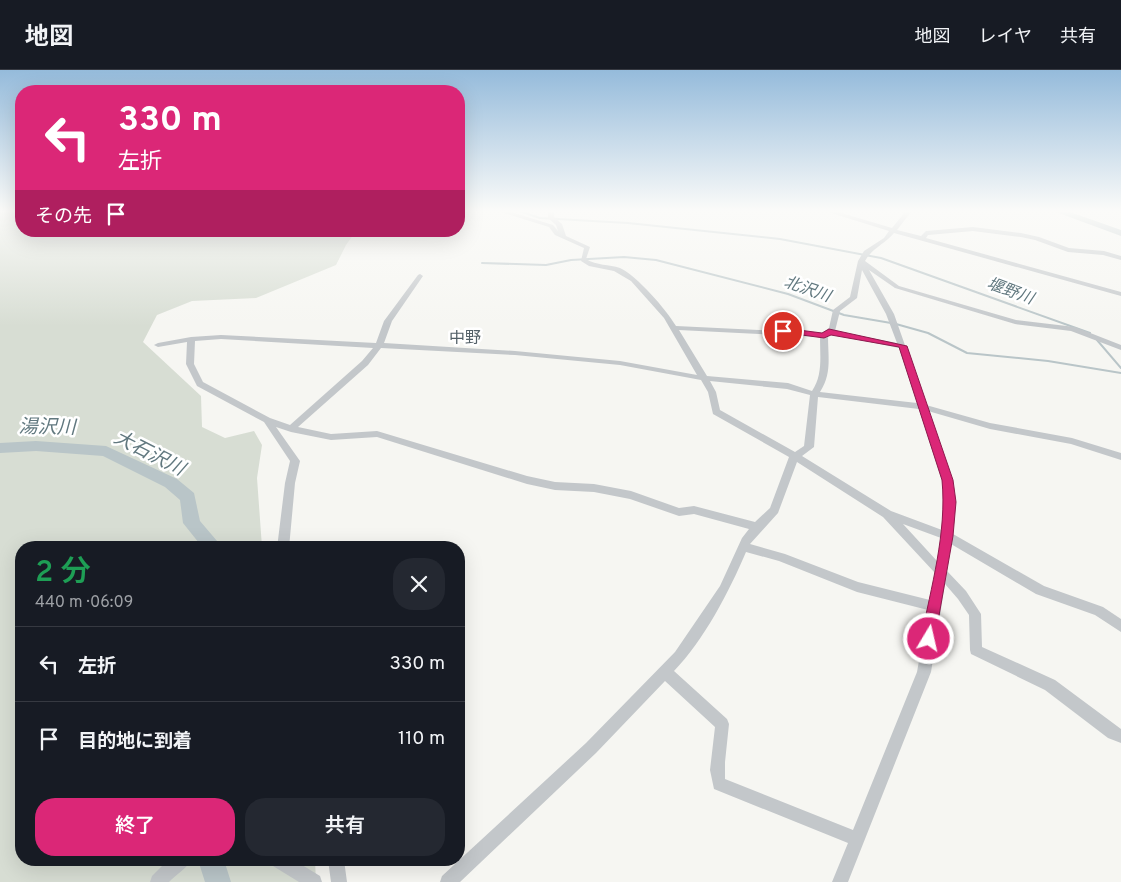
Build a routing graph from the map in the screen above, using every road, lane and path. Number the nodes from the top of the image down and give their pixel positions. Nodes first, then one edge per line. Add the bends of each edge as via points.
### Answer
1 (586, 250) edge
2 (872, 250) edge
3 (958, 250) edge
4 (1068, 250) edge
5 (864, 257) junction
6 (1121, 258) edge
7 (420, 276) dead end
8 (1121, 294) edge
9 (674, 328) junction
10 (827, 334) junction
11 (191, 339) junction
12 (158, 345) dead end
13 (379, 346) junction
14 (902, 346) junction
15 (1121, 348) edge
16 (702, 378) junction
17 (814, 394) junction
18 (923, 408) junction
19 (267, 420) junction
20 (291, 429) junction
21 (794, 457) junction
22 (1121, 457) edge
23 (887, 514) junction
24 (757, 527) junction
25 (947, 536) junction
26 (284, 541) edge
27 (743, 547) junction
28 (940, 571) junction
29 (934, 606) junction
30 (1121, 626) edge
31 (665, 672) junction
32 (1121, 736) edge
33 (857, 839) junction
34 (175, 866) edge
35 (289, 866) edge
36 (337, 866) edge
37 (158, 882) edge
38 (314, 882) edge
39 (339, 882) edge
40 (448, 882) edge
41 (840, 882) edge

1 - 9 street via 584,259 591,265 616,269 634,280
2 - 5 street
3 - 8 street
4 - 6 street
5 - 10 street via 853,298 837,312 833,329
5 - 14 street
5 - 15 street via 897,287 1015,322 1058,326
7 - 13 street via 388,321
9 - 10 street via 764,329
9 - 16 street
10 - 14 street
10 - 17 street via 822,382
11 - 12 street
11 - 13 street via 221,337
11 - 19 street via 190,364 200,384
13 - 16 street via 610,362
13 - 20 street via 365,363
14 - 18 street
16 - 17 street via 788,386
16 - 21 street via 712,392 716,412
17 - 18 street
17 - 21 street via 809,446
18 - 22 street via 990,426 1072,441
18 - 25 street via 947,480 950,502
19 - 20 street
19 - 26 street via 295,461
20 - 24 street via 331,437 377,434 527,480 622,493 679,512 694,510
21 - 23 street
21 - 24 street via 774,510
23 - 25 street
23 - 28 street
24 - 27 street
25 - 28 street
25 - 30 street via 1040,590 1099,611
27 - 29 street via 781,557 857,587
27 - 31 street via 724,588 680,656
28 - 29 street
28 - 32 street via 975,614 976,650 1050,684
29 - 33 street via 924,672
31 - 33 street via 722,724 716,774 719,784
31 - 40 street via 591,748
33 - 41 street
34 - 37 street
35 - 38 street
36 - 39 street

